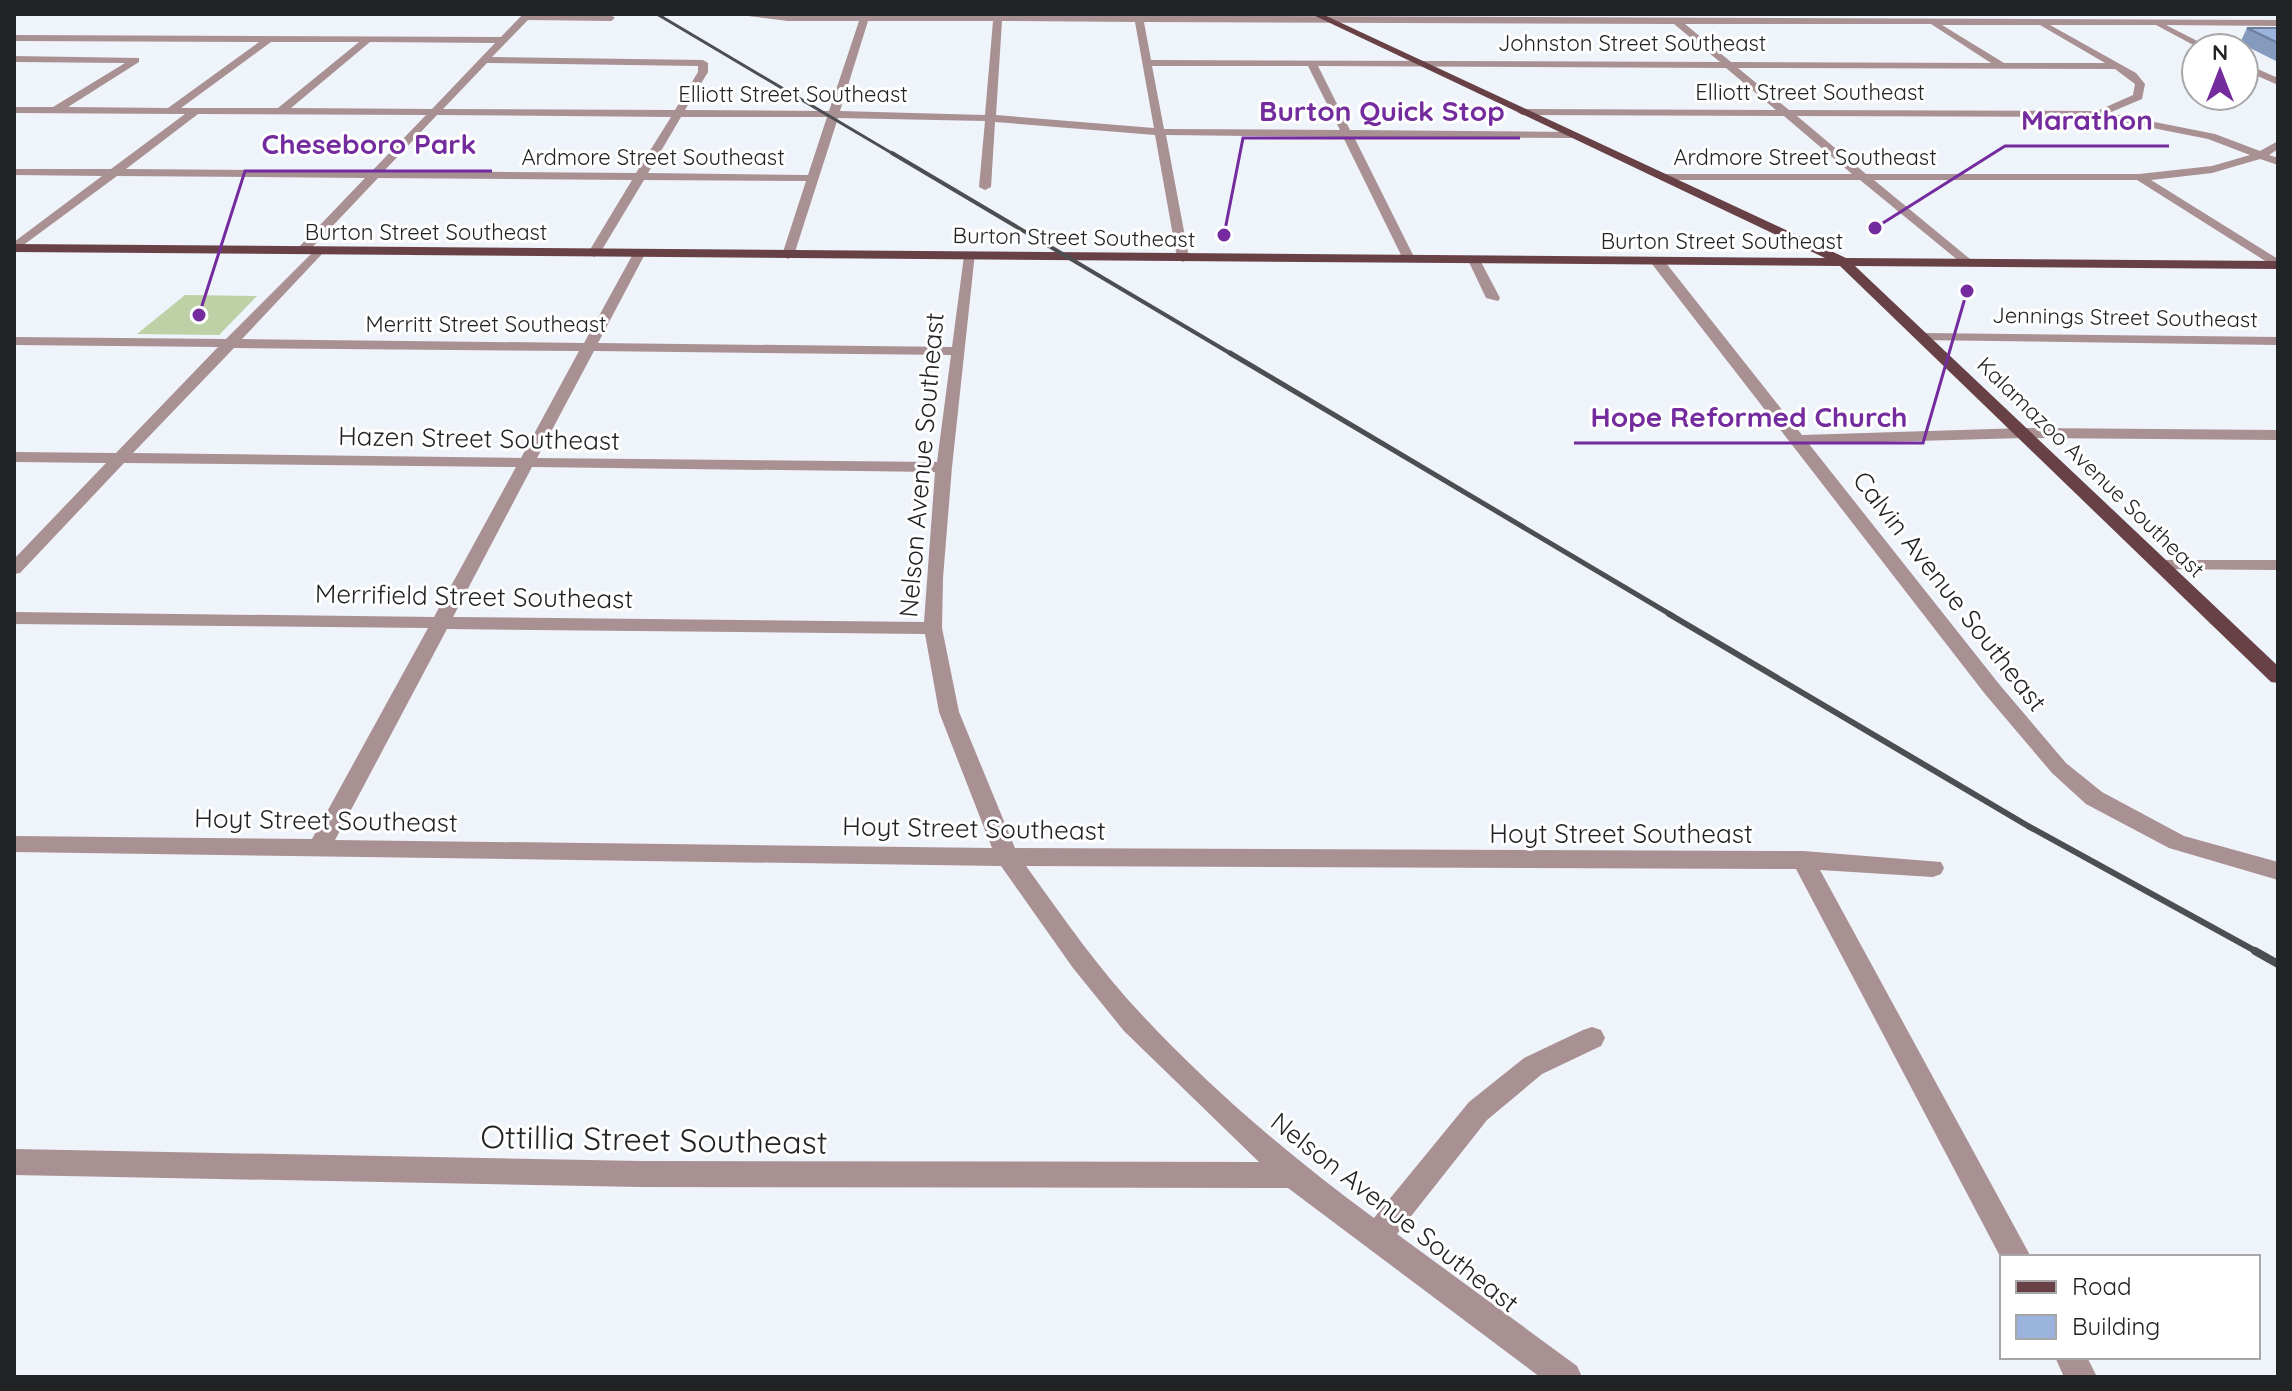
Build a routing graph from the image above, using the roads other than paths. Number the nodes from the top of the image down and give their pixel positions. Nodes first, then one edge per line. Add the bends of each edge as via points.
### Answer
1 (1315, 14) edge
2 (1801, 14) edge
3 (1918, 14) edge
4 (2022, 14) edge
5 (2135, 14) edge
6 (527, 15) edge
7 (738, 15) edge
8 (865, 16) edge
9 (997, 16) edge
10 (1138, 16) edge
11 (611, 18) dead end
12 (1672, 18) edge
13 (1329, 20) junction
14 (1813, 22) junction
15 (1932, 23) junction
16 (2040, 23) junction
17 (2154, 23) junction
18 (2278, 23) edge
19 (2180, 36) edge
20 (14, 38) edge
21 (269, 39) junction
22 (368, 39) junction
23 (502, 40) junction
24 (486, 60) junction
25 (17, 61) edge
26 (1146, 63) junction
27 (1727, 63) junction
28 (1312, 64) junction
29 (1421, 64) junction
30 (2002, 65) junction
31 (2118, 66) junction
32 (2260, 77) edge
33 (2278, 91) edge
34 (14, 110) edge
35 (56, 110) junction
36 (170, 111) junction
37 (196, 111) junction
38 (280, 112) junction
39 (436, 112) junction
40 (1522, 112) junction
41 (1784, 112) junction
42 (677, 114) junction
43 (833, 114) junction
44 (2097, 114) junction
45 (990, 119) junction
46 (1160, 132) junction
47 (1346, 133) junction
48 (1571, 135) junction
49 (2278, 144) edge
50 (2263, 155) junction
51 (2278, 162) edge
52 (14, 172) edge
53 (114, 173) junction
54 (375, 175) junction
55 (642, 177) junction
56 (1662, 177) junction
57 (1863, 177) junction
58 (2139, 177) junction
59 (813, 178) junction
60 (985, 187) dead end
61 (14, 248) edge
62 (302, 251) junction
63 (318, 251) junction
64 (594, 253) junction
65 (639, 254) junction
66 (788, 255) junction
67 (970, 256) junction
68 (1183, 258) junction
69 (1409, 259) junction
70 (1474, 260) junction
71 (1657, 261) junction
72 (1844, 262) junction
73 (1965, 262) junction
74 (2278, 265) edge
75 (1493, 298) dead end
76 (1924, 337) junction
77 (14, 341) edge
78 (2278, 341) edge
79 (229, 344) junction
80 (589, 347) junction
81 (957, 351) junction
82 (2024, 433) junction
83 (2278, 435) edge
84 (1798, 440) junction
85 (14, 457) edge
86 (119, 458) junction
87 (526, 463) junction
88 (944, 467) junction
89 (2161, 565) junction
90 (2278, 565) edge
91 (14, 569) edge
92 (14, 618) edge
93 (440, 622) junction
94 (933, 628) junction
95 (2278, 677) edge
96 (14, 844) edge
97 (319, 848) junction
98 (1007, 857) junction
99 (1803, 860) junction
100 (1933, 868) dead end
101 (2272, 870) edge
102 (1592, 1038) dead end
103 (14, 1162) edge
104 (1293, 1175) junction
105 (1377, 1236) junction
106 (2015, 1255) edge
107 (2071, 1359) edge
108 (1566, 1377) edge
109 (2081, 1377) edge

1 - 13 main road, Kalamazoo Avenue Southeast
2 - 14 street
3 - 15 street
4 - 16 street
5 - 17 street
6 - 11 street
6 - 23 street
7 - 8 street
8 - 9 street
8 - 43 street
9 - 10 street
9 - 45 street
10 - 13 street
10 - 26 street
12 - 13 street
12 - 14 street
12 - 27 street
13 - 29 main road, Kalamazoo Avenue Southeast
14 - 15 street
15 - 16 street
15 - 30 street
16 - 17 street
16 - 31 street
17 - 18 street
17 - 19 street
20 - 21 street
21 - 22 street
21 - 36 street
22 - 23 street
22 - 38 street
23 - 24 street
24 - 39 street
24 - 42 street via 703,63 703,72
25 - 35 street via 136,60
26 - 28 street, Johnston Street Southeast
26 - 46 street
27 - 29 street, Johnston Street Southeast
27 - 30 street, Johnston Street Southeast
27 - 41 street
28 - 29 street, Johnston Street Southeast
28 - 47 street
29 - 40 main road, Kalamazoo Avenue Southeast
30 - 31 street, Johnston Street Southeast
31 - 44 street via 2133,75 2141,91
32 - 33 street
34 - 35 street, Elliott Street Southeast
35 - 36 street, Elliott Street Southeast
36 - 37 street, Elliott Street Southeast
37 - 38 street, Elliott Street Southeast
37 - 53 street
38 - 39 street, Elliott Street Southeast
39 - 42 street, Elliott Street Southeast
39 - 54 street
40 - 41 street, Elliott Street Southeast
40 - 48 main road, Kalamazoo Avenue Southeast
41 - 44 street, Elliott Street Southeast
41 - 57 street
42 - 43 street, Elliott Street Southeast
42 - 55 street
43 - 45 street, Elliott Street Southeast
43 - 59 street
44 - 50 street via 2182,128
45 - 46 street, Elliott Street Southeast
45 - 60 street
46 - 47 street, Elliott Street Southeast
46 - 68 street
47 - 48 street, Elliott Street Southeast
47 - 69 street
48 - 56 main road, Kalamazoo Avenue Southeast
49 - 50 street, Ardmore Street Southeast
50 - 51 street
50 - 58 street, Ardmore Street Southeast via 2209,169
52 - 53 street, Ardmore Street Southeast
53 - 54 street, Ardmore Street Southeast
53 - 61 street
54 - 55 street, Ardmore Street Southeast
54 - 62 street
55 - 59 street, Ardmore Street Southeast
55 - 64 street
56 - 57 street, Ardmore Street Southeast
56 - 72 main road, Kalamazoo Avenue Southeast
57 - 58 street, Ardmore Street Southeast
57 - 73 street
58 - 74 street
59 - 66 street
61 - 62 main road, Burton Street Southeast
62 - 63 main road, Burton Street Southeast
63 - 64 main road, Burton Street Southeast
63 - 79 street
64 - 65 main road, Burton Street Southeast
65 - 66 main road, Burton Street Southeast
65 - 80 street
66 - 67 main road, Burton Street Southeast
67 - 68 main road, Burton Street Southeast
67 - 81 street, Nelson Avenue Southeast
68 - 69 main road, Burton Street Southeast
69 - 70 main road, Burton Street Southeast
70 - 71 main road, Burton Street Southeast
70 - 75 street
71 - 72 main road, Burton Street Southeast
71 - 84 street, Calvin Avenue Southeast
72 - 73 main road, Burton Street Southeast
72 - 76 main road, Kalamazoo Avenue Southeast
73 - 74 main road, Burton Street Southeast
76 - 78 street, Jennings Street Southeast
76 - 82 main road, Kalamazoo Avenue Southeast
77 - 79 street, Merritt Street Southeast
79 - 80 street, Merritt Street Southeast
79 - 86 street
80 - 81 street, Merritt Street Southeast
80 - 87 street
81 - 88 street, Nelson Avenue Southeast
82 - 83 street
82 - 84 street
82 - 89 main road, Kalamazoo Avenue Southeast
84 - 101 street, Calvin Avenue Southeast via 2059,768 2094,798 2177,842
85 - 86 street, Hazen Street Southeast
86 - 87 street, Hazen Street Southeast
86 - 91 street
87 - 88 street, Hazen Street Southeast
87 - 93 street
88 - 94 street, Nelson Avenue Southeast
89 - 90 street
89 - 95 main road, Kalamazoo Avenue Southeast
92 - 93 street, Merrifield Street Southeast
93 - 94 street, Merrifield Street Southeast
93 - 97 street
94 - 98 street, Nelson Avenue Southeast via 953,724
96 - 97 street, Hoyt Street Southeast
97 - 98 street, Hoyt Street Southeast
98 - 99 street, Hoyt Street Southeast
98 - 104 street, Nelson Avenue Southeast via 1133,1023
99 - 100 street, Hoyt Street Southeast
99 - 106 street
102 - 105 street via 1533,1066 1478,1111
103 - 104 street, Ottillia Street Southeast via 641,1174
104 - 105 street, Nelson Avenue Southeast
105 - 108 street, Nelson Avenue Southeast
107 - 109 street

